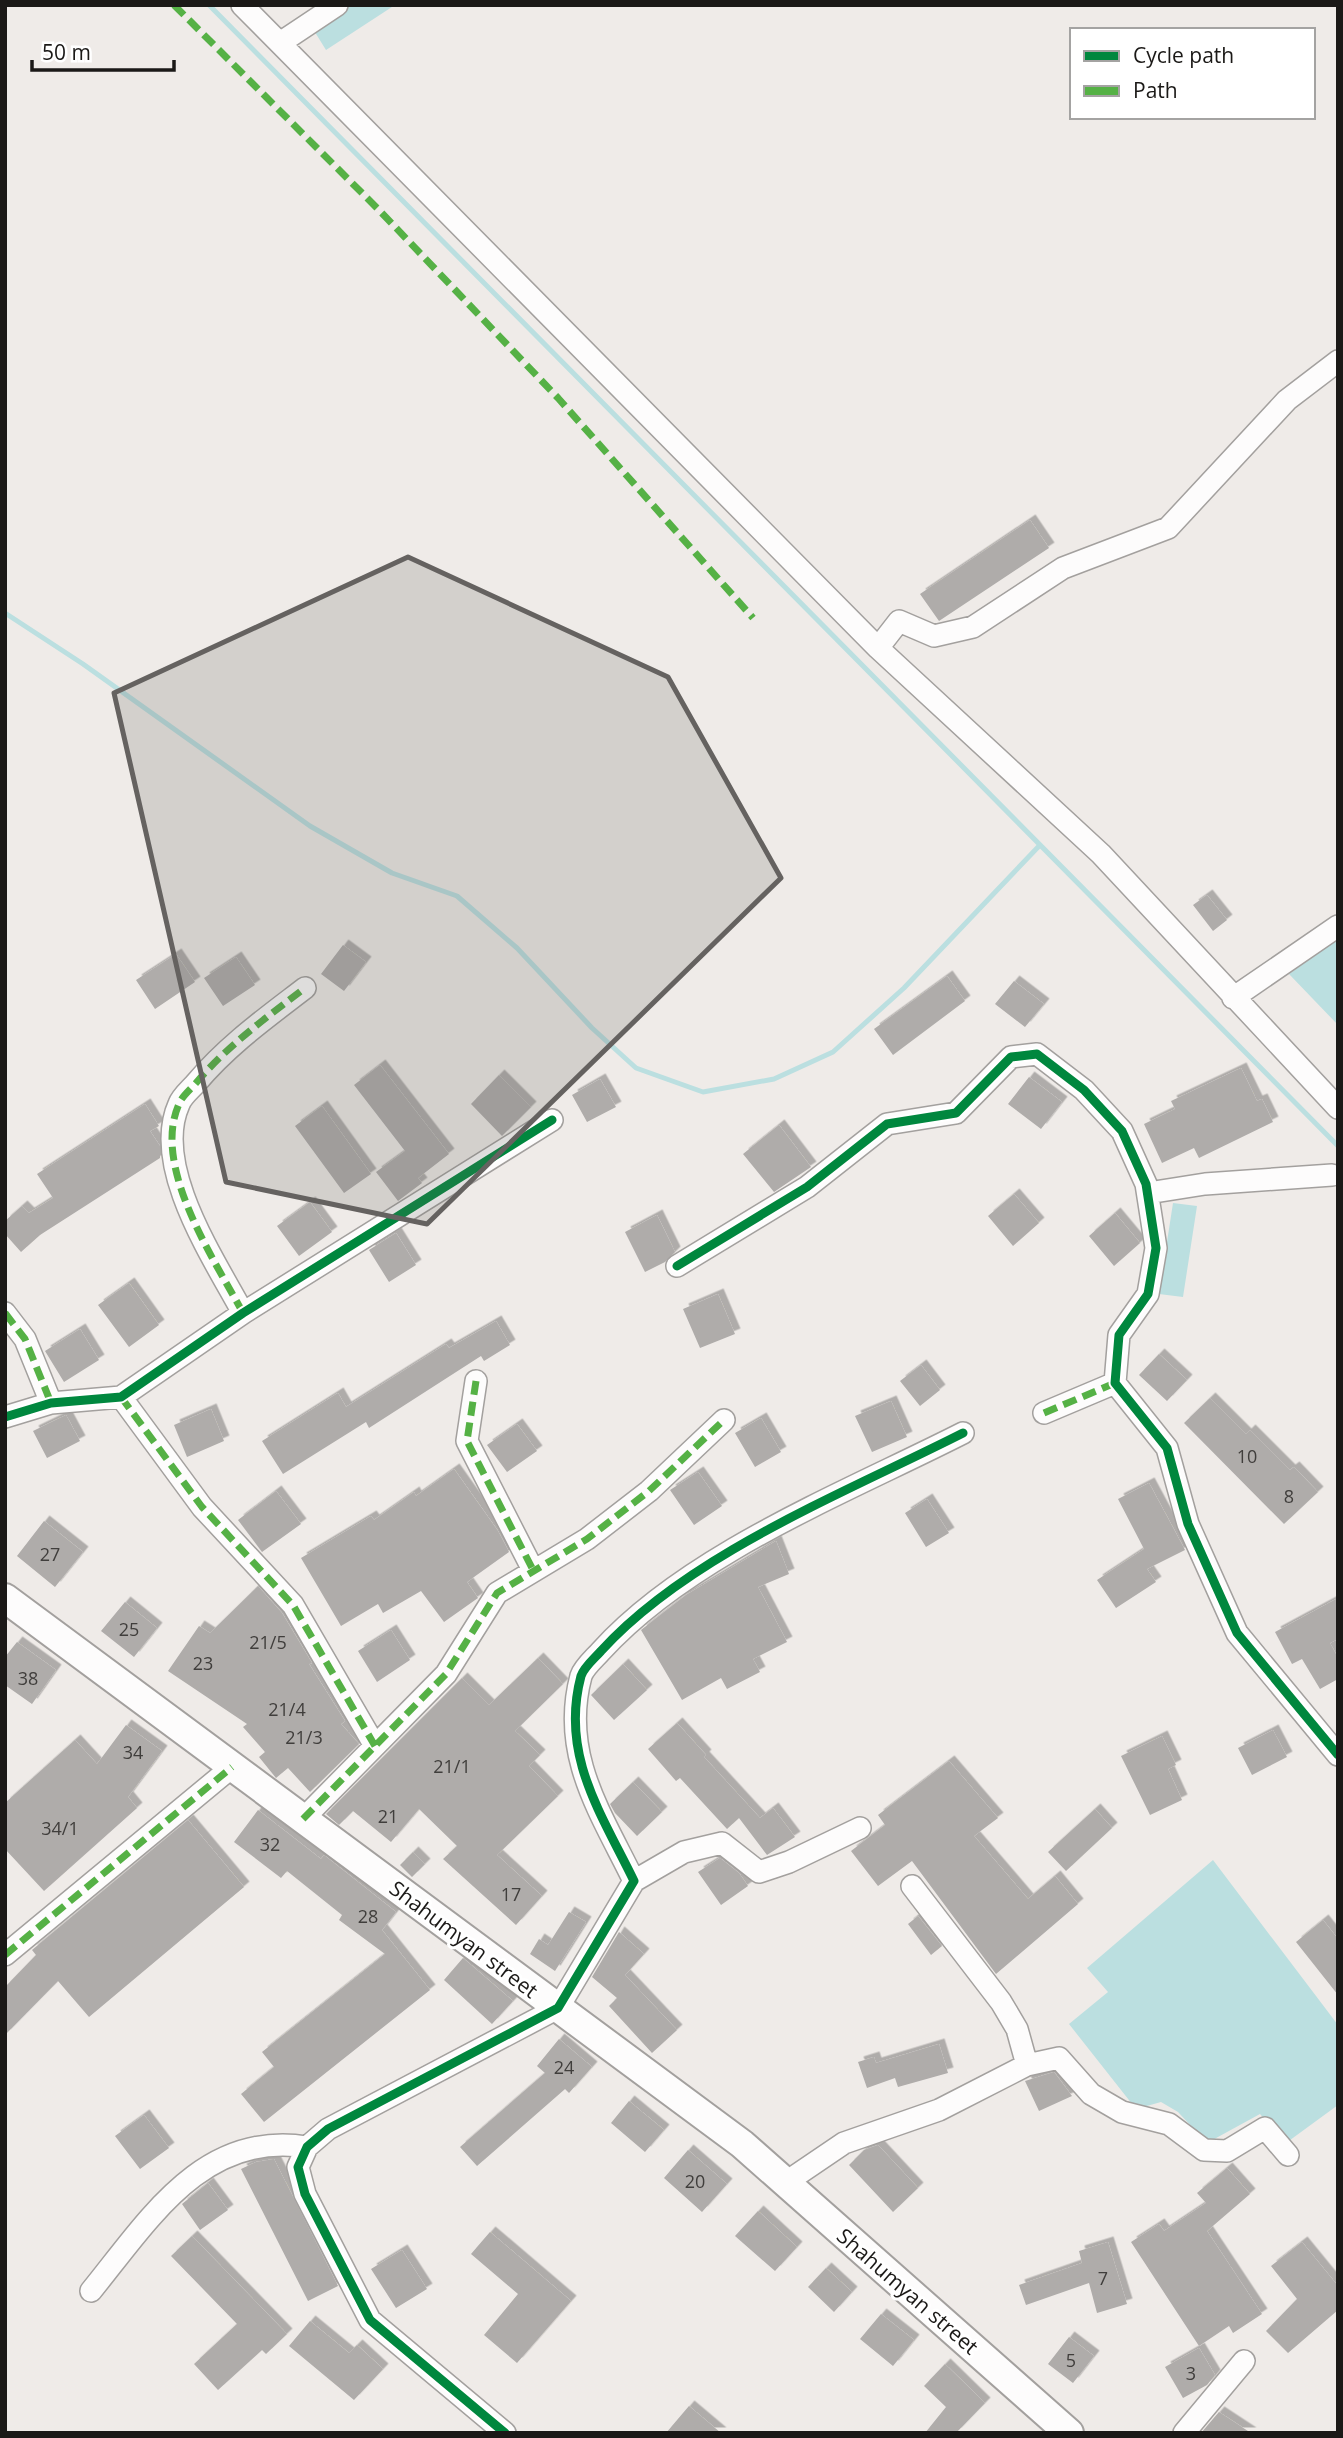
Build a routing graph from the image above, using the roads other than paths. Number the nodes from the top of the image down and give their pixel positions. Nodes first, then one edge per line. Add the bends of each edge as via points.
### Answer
1 (242, 5) edge
2 (337, 5) edge
3 (280, 43) junction
4 (1338, 361) edge
5 (878, 648) junction
6 (1338, 926) edge
7 (305, 988) dead end
8 (1233, 998) junction
9 (1338, 1108) edge
10 (552, 1120) dead end
11 (1332, 1175) dead end
12 (1148, 1193) junction
13 (677, 1266) dead end
14 (5, 1313) edge
15 (243, 1313) junction
16 (476, 1381) dead end
17 (1115, 1383) junction
18 (121, 1397) junction
19 (51, 1402) junction
20 (1044, 1413) dead end
21 (5, 1417) edge
22 (724, 1420) dead end
23 (963, 1433) dead end
24 (533, 1570) junction
25 (5, 1598) edge
26 (375, 1746) junction
27 (1338, 1755) edge
28 (232, 1767) junction
29 (303, 1819) junction
30 (860, 1828) dead end
31 (634, 1881) junction
32 (912, 1886) dead end
33 (5, 1955) edge
34 (558, 2008) junction
35 (1027, 2065) junction
36 (307, 2147) junction
37 (1288, 2155) dead end
38 (785, 2183) junction
39 (91, 2291) dead end
40 (1244, 2361) dead end
41 (505, 2433) edge
42 (1069, 2433) edge
43 (1184, 2433) edge

1 - 3 street
2 - 3 street
3 - 5 street
4 - 5 street via 1287,400 1168,528 1063,568 973,627 934,636 899,621
5 - 8 street via 1101,854
6 - 8 street
7 - 15 street via 223,1052 179,1103 172,1140 179,1185
8 - 9 street
10 - 15 street
11 - 12 street
12 - 13 street via 1122,1131 1084,1090 1037,1054 1011,1057 956,1113 887,1125 784,1202
12 - 17 street via 1156,1248 1148,1294 1119,1335
14 - 19 street via 25,1339
15 - 18 street
16 - 24 street via 467,1441
17 - 20 street
17 - 27 street via 1167,1448 1188,1524 1237,1633
18 - 19 street
18 - 26 street via 202,1507 293,1605
19 - 21 street
22 - 24 street via 649,1491 587,1539
23 - 31 street via 755,1538 669,1592 619,1631 582,1673 575,1720 580,1770
24 - 26 street via 497,1593 446,1674
25 - 28 main road, Shahumyan street
26 - 29 street
28 - 29 main road, Shahumyan street
28 - 33 street
29 - 34 main road, Shahumyan street
30 - 31 street via 759,1872 722,1843 684,1852
31 - 34 street
32 - 35 street via 1001,2002 1017,2029
34 - 36 street via 328,2129
34 - 38 main road, Shahumyan street via 742,2144
35 - 37 street via 1059,2058 1091,2094 1122,2112 1169,2124 1204,2150 1227,2151 1265,2128
35 - 38 street via 939,2109 844,2143
36 - 39 street via 281,2143 240,2149 192,2177 166,2198
36 - 41 street via 299,2167 305,2194 370,2320
38 - 42 main road, Shahumyan street
40 - 43 street

